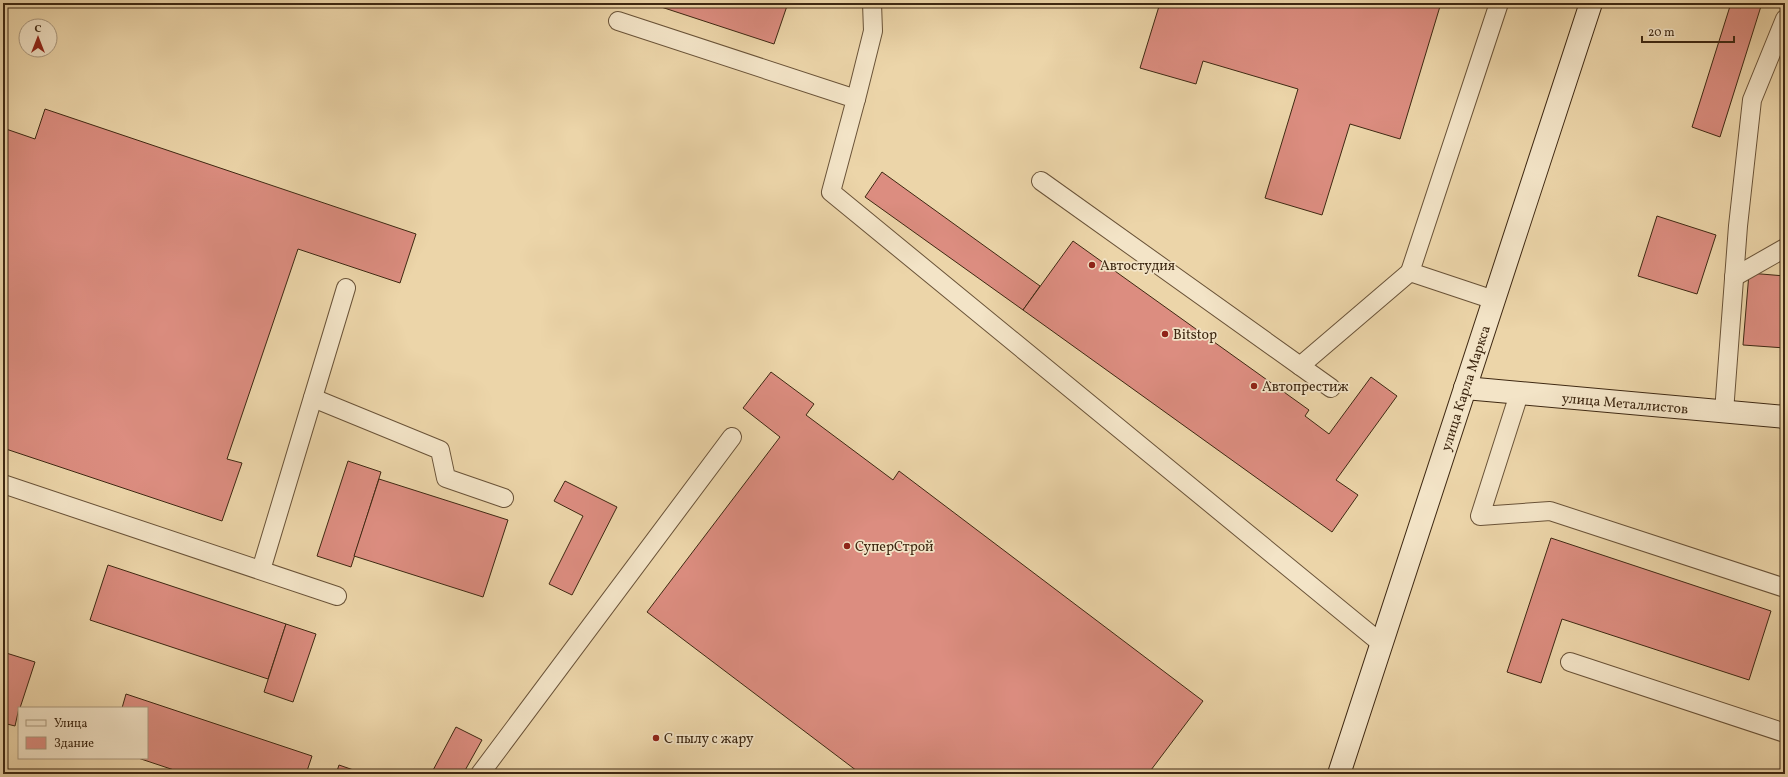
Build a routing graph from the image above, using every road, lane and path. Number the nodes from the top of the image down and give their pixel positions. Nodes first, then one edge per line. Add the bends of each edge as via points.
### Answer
1 (872, 3) edge
2 (1499, 3) edge
3 (1591, 3) edge
4 (1785, 19) edge
5 (618, 21) dead end
6 (856, 99) junction
7 (1041, 180) dead end
8 (1785, 248) edge
9 (1410, 272) junction
10 (1734, 277) junction
11 (346, 288) dead end
12 (1494, 300) junction
13 (1300, 366) junction
14 (1331, 388) dead end
15 (1465, 388) junction
16 (1519, 394) junction
17 (313, 398) junction
18 (1724, 412) junction
19 (1785, 418) edge
20 (732, 437) dead end
21 (3, 484) edge
22 (504, 498) dead end
23 (261, 570) junction
24 (1785, 588) edge
25 (337, 596) dead end
26 (1382, 644) junction
27 (1570, 662) dead end
28 (1785, 733) edge
29 (480, 774) edge
30 (1339, 774) edge

1 - 6 lane via 872,31
2 - 9 lane
3 - 12 main road, улица Карла Маркса
4 - 10 lane via 1752,100
5 - 6 lane
6 - 26 lane via 830,192
7 - 13 lane
8 - 10 lane
9 - 12 lane
9 - 13 lane
10 - 18 lane
11 - 17 lane
12 - 15 main road, улица Карла Маркса
13 - 14 lane
15 - 16 main road, улица Металлистов
15 - 26 main road, улица Карла Маркса
16 - 18 main road, улица Металлистов
16 - 24 lane via 1480,516 1550,511
17 - 22 lane via 440,450 446,478
17 - 23 lane
18 - 19 main road, улица Металлистов
20 - 29 lane
21 - 23 lane
23 - 25 lane
26 - 30 main road, улица Карла Маркса
27 - 28 lane

